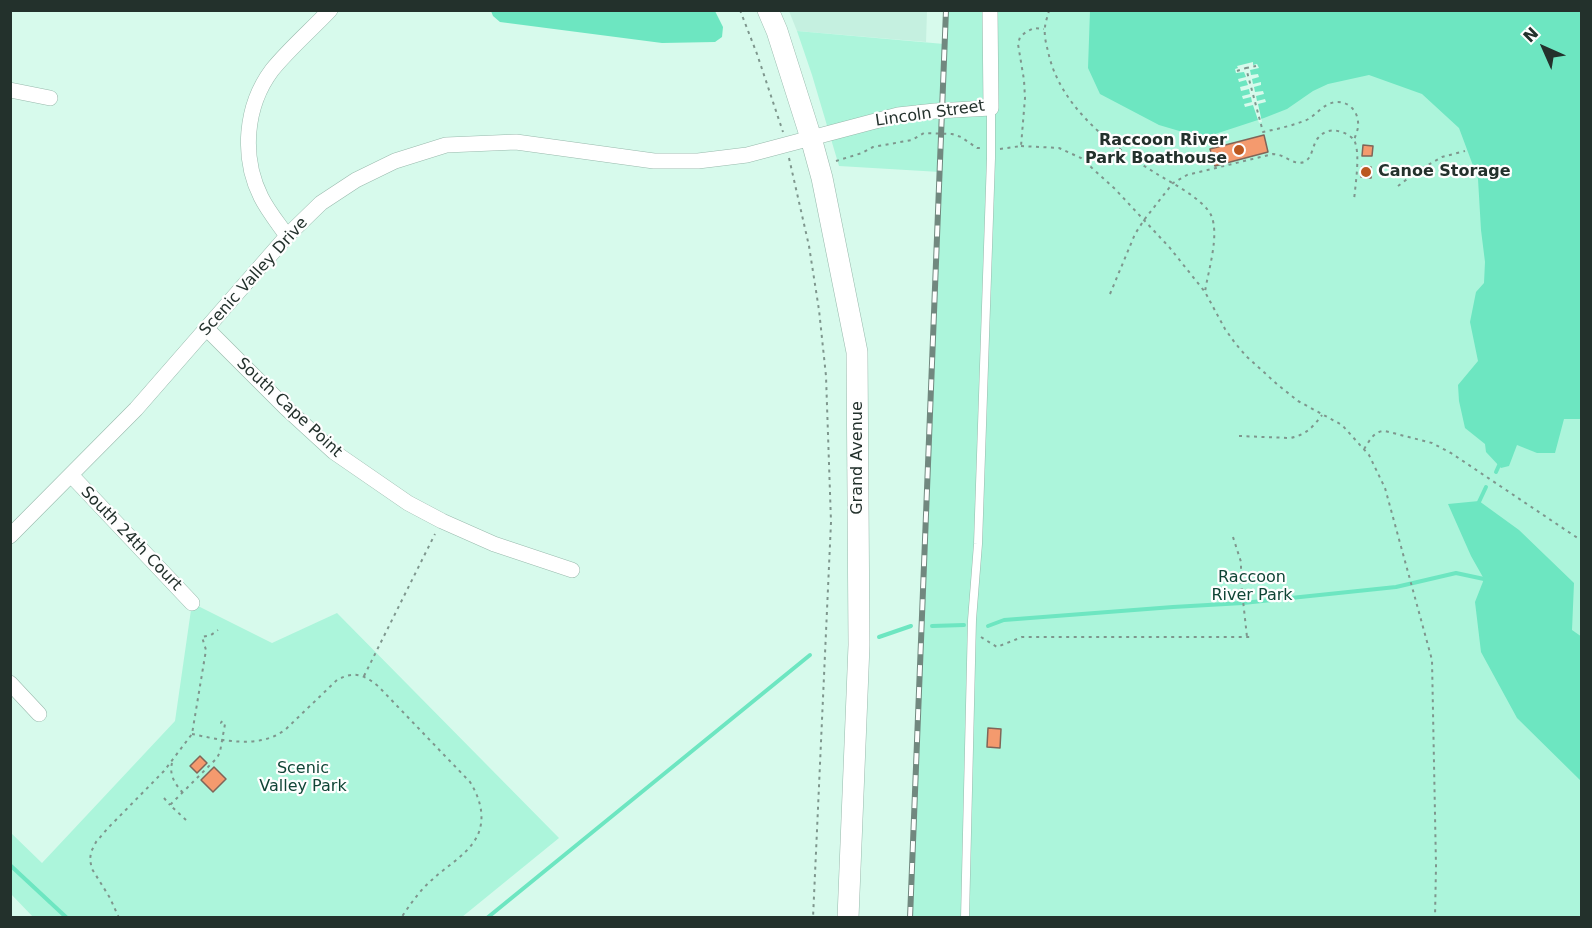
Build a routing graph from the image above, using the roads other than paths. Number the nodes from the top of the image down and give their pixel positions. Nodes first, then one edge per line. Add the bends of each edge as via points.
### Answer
1 (330, 10) edge
2 (768, 10) edge
3 (990, 10) edge
4 (10, 90) edge
5 (50, 98) dead end
6 (992, 108) junction
7 (811, 138) junction
8 (287, 236) junction
9 (207, 329) junction
10 (71, 475) junction
11 (10, 536) edge
12 (572, 570) dead end
13 (192, 603) dead end
14 (10, 682) edge
15 (39, 714) dead end
16 (848, 918) edge
17 (965, 918) edge

1 - 8 street via 271,72 249,124 249,159 254,180
2 - 7 main road, Grand Avenue
3 - 6 street, Lincoln Street
4 - 5 street
6 - 7 street, Lincoln Street via 898,115
6 - 17 lane
7 - 8 street, Scenic Valley Drive via 747,155 654,161 516,142 446,145 395,161 356,180 321,203
7 - 16 main road, Grand Avenue via 857,351 859,645
8 - 9 street, Scenic Valley Drive
9 - 10 street, Scenic Valley Drive
9 - 12 street, South Cape Point via 334,452 408,503 494,544
10 - 11 street, Scenic Valley Drive
10 - 13 street, South 24th Court
14 - 15 street

